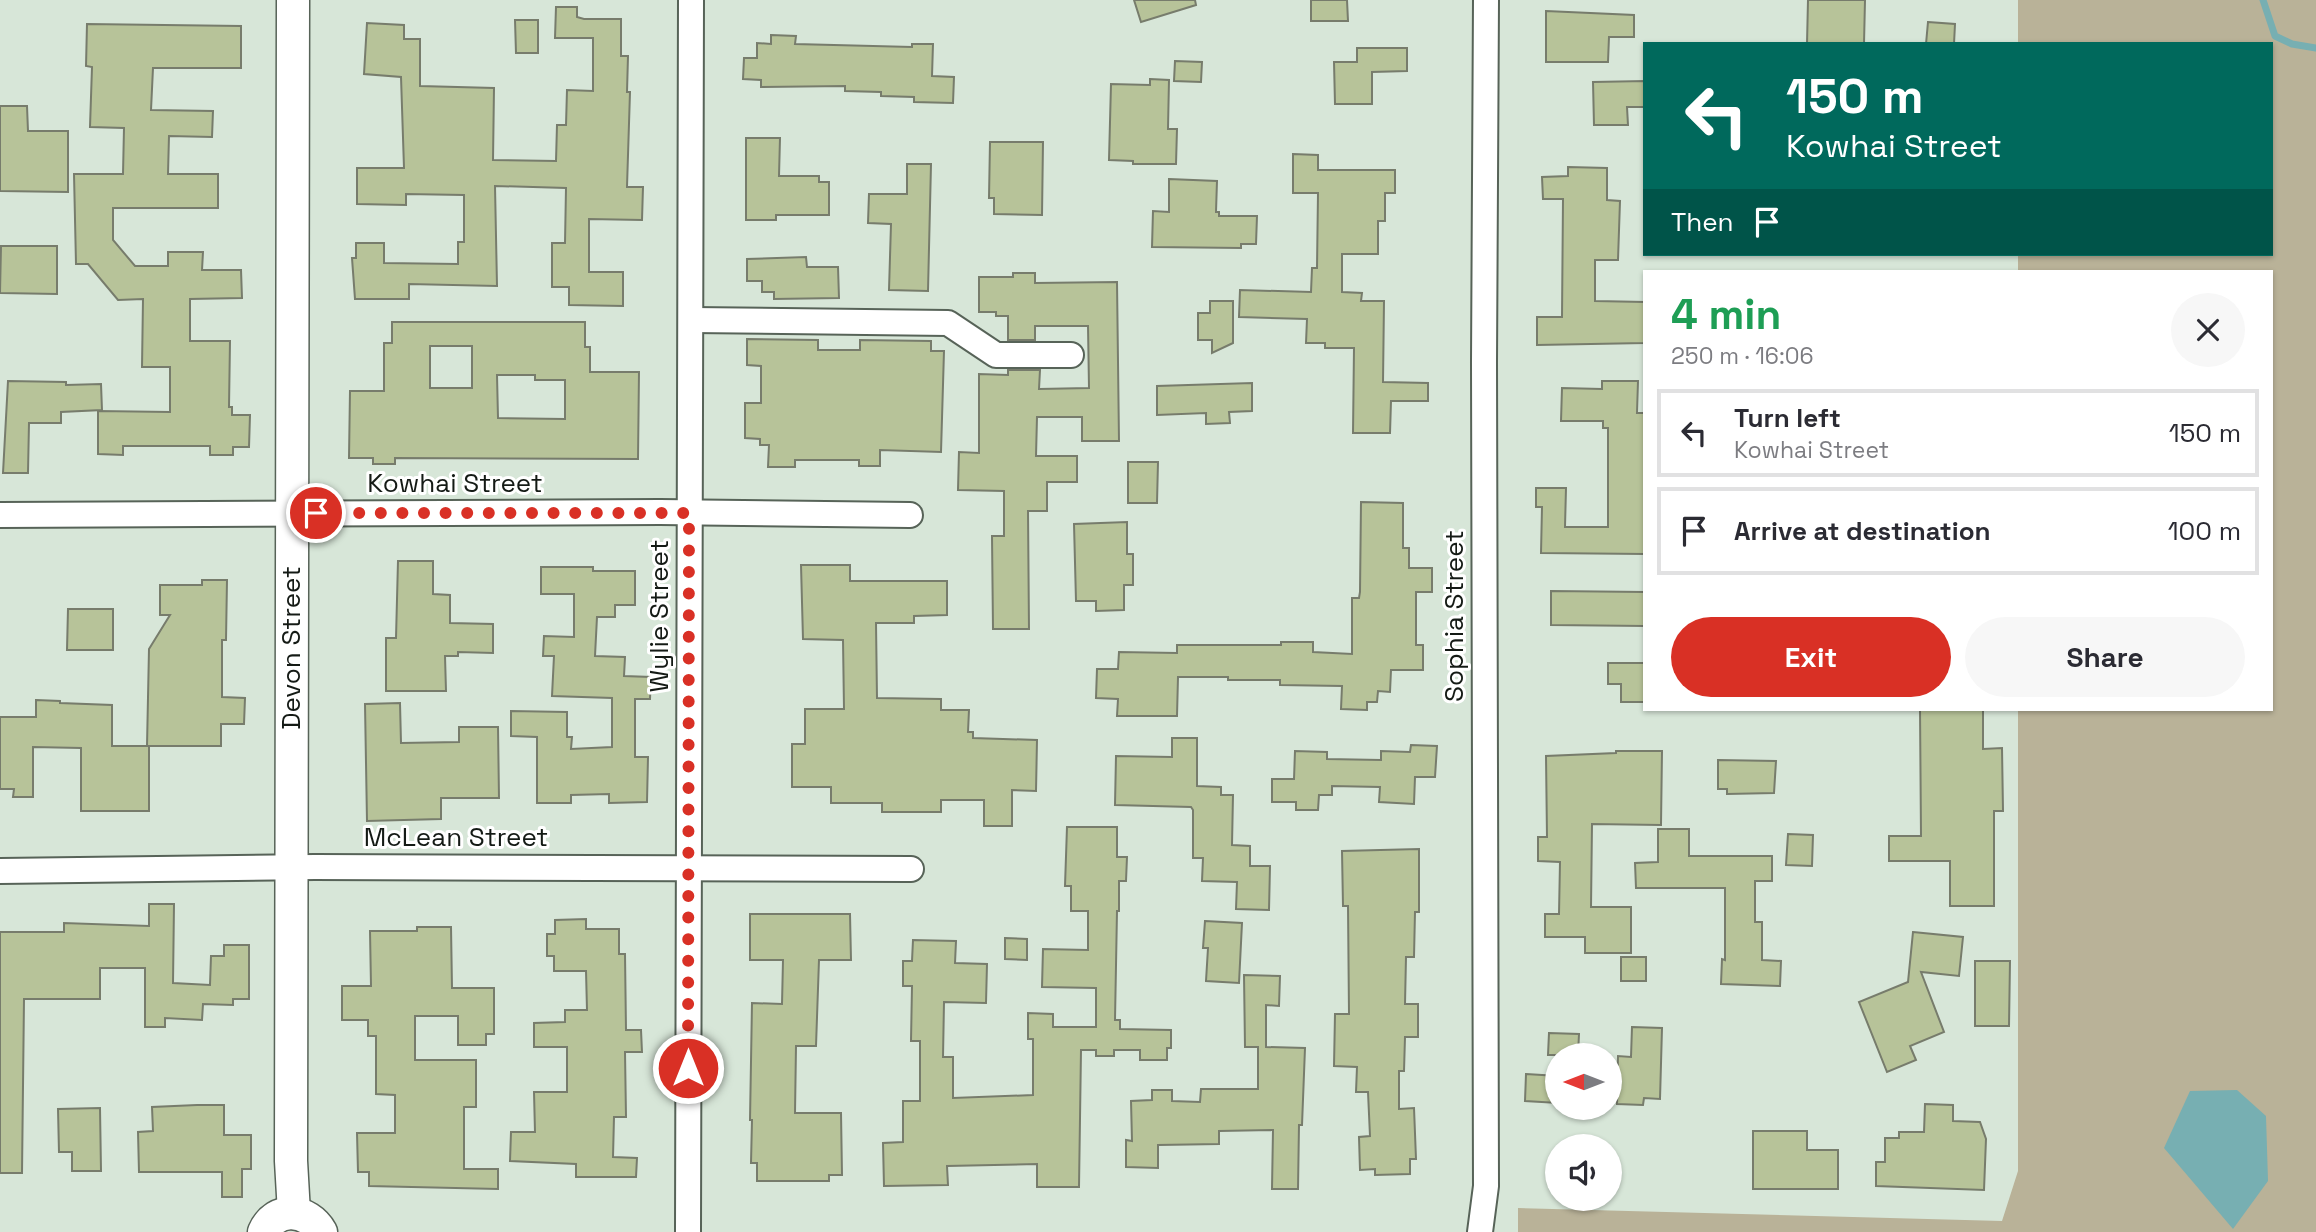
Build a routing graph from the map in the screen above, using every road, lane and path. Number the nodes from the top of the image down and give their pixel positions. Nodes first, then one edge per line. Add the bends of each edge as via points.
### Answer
1 (293, 0) edge
2 (691, 0) edge
3 (1486, 0) edge
4 (692, 320) junction
5 (1071, 355) dead end
6 (689, 513) junction
7 (291, 514) junction
8 (0, 515) edge
9 (910, 515) dead end
10 (291, 867) junction
11 (689, 867) junction
12 (911, 869) dead end
13 (0, 871) edge
14 (294, 1213) junction
15 (264, 1232) edge
16 (321, 1232) edge
17 (688, 1232) edge
18 (1480, 1232) edge

1 - 7 main road, Devon Street
2 - 4 street, Wylie Street
3 - 18 street, Sophia Street via 1486,1186
4 - 5 street via 948,323 996,355
4 - 6 street, Wylie Street
6 - 7 street, Kowhai Street
6 - 9 street, Kowhai Street
6 - 11 street, Wylie Street
7 - 8 street, Kowhai Street
7 - 10 main road, Devon Street
10 - 11 street, McLean Street
10 - 13 street, McLean Street
10 - 14 main road, Devon Street
11 - 12 street, McLean Street
11 - 17 street, Wylie Street
14 - 15 main road via 279,1215
14 - 16 main road via 308,1217

